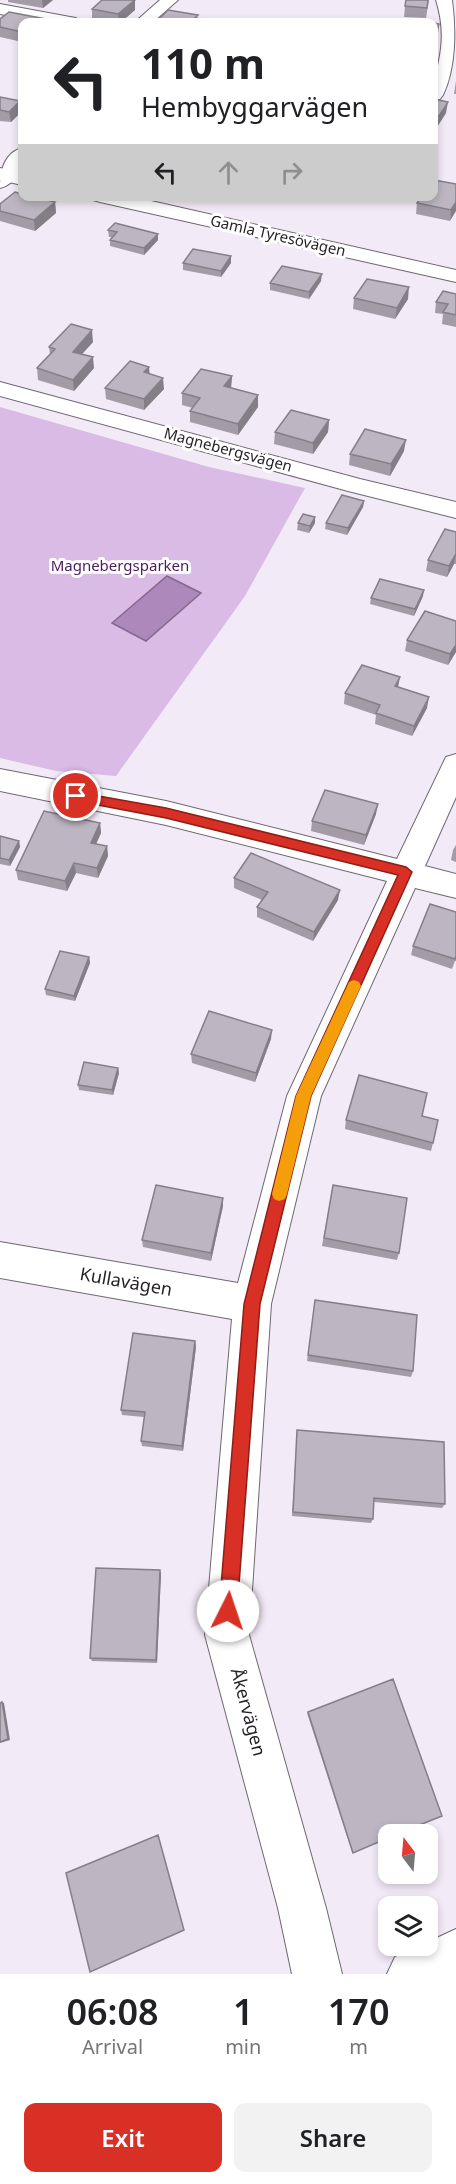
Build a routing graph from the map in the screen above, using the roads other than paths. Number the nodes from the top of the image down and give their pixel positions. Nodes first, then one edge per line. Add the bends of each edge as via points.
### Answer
1 (170, 0) edge
2 (444, 0) edge
3 (0, 9) edge
4 (48, 18) edge
5 (148, 18) edge
6 (438, 90) edge
7 (438, 98) edge
8 (456, 103) edge
9 (18, 160) edge
10 (7, 178) edge
11 (122, 201) edge
12 (456, 276) edge
13 (0, 389) edge
14 (456, 510) edge
15 (456, 765) edge
16 (0, 780) edge
17 (406, 872) junction
18 (456, 886) edge
19 (0, 1260) edge
20 (252, 1304) junction
21 (456, 1954) edge
22 (317, 1974) edge
23 (412, 1974) edge

1 - 5 street
2 - 6 street via 453,30
3 - 4 street
7 - 8 street
9 - 10 street
11 - 12 street, Gamla Tyresövägen
13 - 14 street, Magnebergsvägen
15 - 17 street, Åkervägen
16 - 17 street via 166,813
17 - 18 street
17 - 20 street, Åkervägen via 304,1096
19 - 20 street, Kullavägen
20 - 22 street, Åkervägen via 227,1635
21 - 23 street

